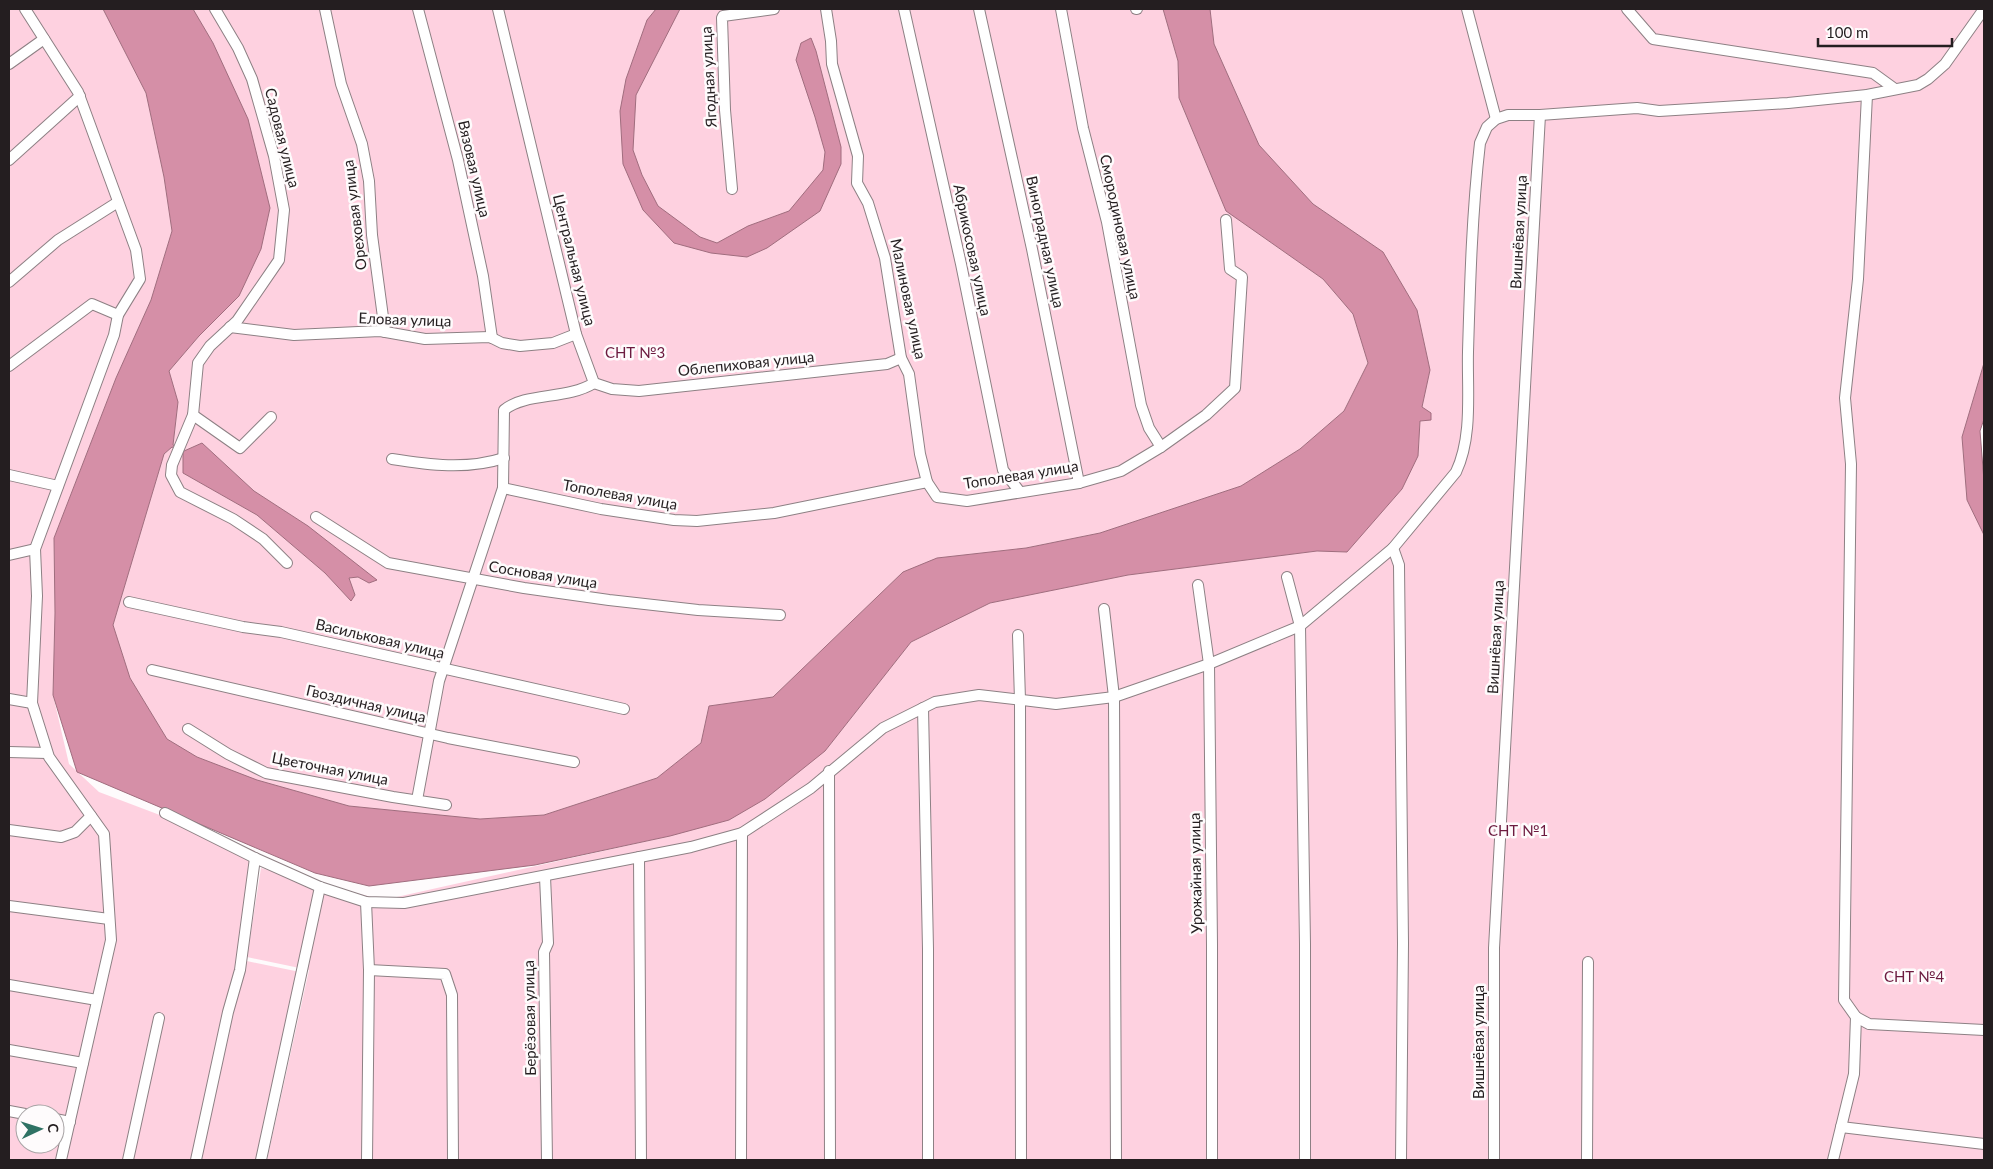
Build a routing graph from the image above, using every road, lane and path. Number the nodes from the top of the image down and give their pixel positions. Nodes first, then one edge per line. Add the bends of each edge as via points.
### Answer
1 (25, 9) edge
2 (215, 9) edge
3 (325, 9) edge
4 (418, 9) edge
5 (498, 9) edge
6 (774, 9) edge
7 (826, 9) edge
8 (904, 9) edge
9 (979, 9) edge
10 (1061, 9) edge
11 (1467, 9) edge
12 (1627, 9) edge
13 (1984, 9) edge
14 (44, 39) junction
15 (9, 64) edge
16 (1895, 90) junction
17 (1867, 95) junction
18 (80, 96) junction
19 (1540, 115) junction
20 (1496, 119) junction
21 (9, 160) edge
22 (732, 189) dead end
23 (118, 202) junction
24 (1226, 220) dead end
25 (9, 282) edge
26 (118, 315) junction
27 (230, 327) junction
28 (385, 332) junction
29 (576, 334) junction
30 (492, 338) junction
31 (901, 358) junction
32 (9, 366) edge
33 (594, 382) junction
34 (193, 415) junction
35 (271, 417) dead end
36 (1161, 447) junction
37 (504, 458) junction
38 (392, 459) dead end
39 (9, 475) edge
40 (927, 482) junction
41 (1079, 483) junction
42 (58, 486) junction
43 (504, 488) junction
44 (1020, 492) junction
45 (316, 517) dead end
46 (1393, 548) junction
47 (35, 549) junction
48 (9, 555) edge
49 (287, 563) dead end
50 (1288, 577) dead end
51 (474, 579) junction
52 (1198, 585) dead end
53 (129, 602) dead end
54 (1104, 609) dead end
55 (780, 614) dead end
56 (1300, 626) junction
57 (1018, 635) dead end
58 (1209, 664) junction
59 (444, 669) junction
60 (152, 670) dead end
61 (1114, 697) junction
62 (9, 699) edge
63 (1020, 700) junction
64 (32, 703) junction
65 (624, 708) dead end
66 (923, 708) junction
67 (188, 730) dead end
68 (429, 734) junction
69 (9, 752) edge
70 (47, 753) junction
71 (574, 762) dead end
72 (829, 771) junction
73 (417, 800) junction
74 (446, 805) dead end
75 (165, 813) dead end
76 (91, 816) junction
77 (9, 830) edge
78 (742, 833) junction
79 (639, 857) junction
80 (256, 858) junction
81 (544, 877) junction
82 (320, 887) junction
83 (366, 902) junction
84 (9, 906) edge
85 (109, 919) junction
86 (1588, 962) dead end
87 (369, 970) junction
88 (9, 984) edge
89 (98, 1000) junction
90 (1856, 1017) junction
91 (159, 1018) dead end
92 (1984, 1030) edge
93 (9, 1050) edge
94 (83, 1063) junction
95 (65, 1121) edge
96 (70, 1122) junction
97 (1841, 1127) junction
98 (1984, 1144) edge
99 (61, 1160) edge
100 (128, 1160) edge
101 (196, 1160) edge
102 (261, 1160) edge
103 (368, 1160) edge
104 (453, 1160) edge
105 (547, 1160) edge
106 (641, 1160) edge
107 (741, 1160) edge
108 (830, 1160) edge
109 (928, 1160) edge
110 (1020, 1160) edge
111 (1116, 1160) edge
112 (1212, 1160) edge
113 (1305, 1160) edge
114 (1401, 1160) edge
115 (1494, 1160) edge
116 (1588, 1160) edge
117 (1833, 1160) edge

1 - 14 street
2 - 27 street, Садовая улица via 252,79 274,156 284,210 279,260
3 - 28 street, Ореховая улица via 341,84 362,144 369,181 372,235
4 - 30 street, Вязовая улица via 458,160 483,276
5 - 29 street, Центральная улица
6 - 22 street, Ягодная улица via 722,18
7 - 31 street, Малиновая улица via 832,64 858,156 857,183 885,258
8 - 44 street, Абрикосовая улица via 1003,470
9 - 41 street, Виноградная улица
10 - 36 street, Смородиновая улица via 1140,405
11 - 20 street
12 - 16 street via 1653,39 1873,73
13 - 16 street via 1945,64 1918,85
14 - 15 street
14 - 18 street
16 - 17 street
17 - 19 street via 1732,107 1659,111 1637,108
17 - 90 street via 1858,279 1845,398 1851,464 1844,1000
18 - 21 street
18 - 23 street
19 - 20 street via 1508,115
19 - 115 street, Вишнёвая улица via 1494,948
20 - 46 street via 1486,127 1480,143 1475,184 1463,457 1456,472
23 - 25 street via 58,240
23 - 26 street via 136,250 140,280
24 - 36 street, Тополевая улица via 1230,269 1242,277 1235,388 1206,415
26 - 32 street via 92,304
26 - 42 street via 114,335
27 - 28 street, Еловая улица via 294,335
27 - 34 street, Садовая улица via 198,363
28 - 30 street, Еловая улица via 426,338
29 - 30 street, Еловая улица via 539,346 502,343
29 - 33 street, Центральная улица
31 - 33 street, Облепиховая улица via 887,364 639,391 612,390
31 - 40 street, Малиновая улица via 909,374
33 - 37 street via 586,388 564,394 512,403 504,410
34 - 35 street via 240,448
34 - 49 street, Садовая улица via 172,465 171,475 180,492 233,519 263,539
36 - 41 street, Тополевая улица via 1121,471
37 - 38 street via 457,466
37 - 43 street
39 - 42 street
40 - 43 street, Тополевая улица via 774,512 697,521 601,509
40 - 44 street, Тополевая улица via 937,498 967,501
41 - 44 street, Тополевая улица
42 - 47 street
43 - 51 street
45 - 51 street, Сосновая улица via 388,563
46 - 56 street
46 - 114 street via 1399,565 1403,943
47 - 48 street
47 - 64 street via 37,596
50 - 56 street
51 - 55 street, Сосновая улица via 609,600 698,610
51 - 59 street
52 - 58 street, Урожайная улица
53 - 59 street, Васильковая улица
54 - 61 street
56 - 58 street
56 - 113 street
57 - 63 street
58 - 61 street
58 - 112 street, Урожайная улица
59 - 65 street, Васильковая улица
59 - 68 street
60 - 68 street, Гвоздичная улица
61 - 63 street via 1056,704
61 - 111 street
62 - 64 street
63 - 66 street via 979,695 935,702
63 - 110 street
64 - 70 street
66 - 72 street via 883,728
66 - 109 street
67 - 73 street, Цветочная улица via 266,772
68 - 71 street, Гвоздичная улица
68 - 73 street
69 - 70 street
70 - 76 street
72 - 78 street via 811,788
72 - 108 street
73 - 74 street, Цветочная улица
75 - 80 street
76 - 77 street via 75,832 61,837
76 - 85 street via 104,834
78 - 79 street
78 - 107 street
79 - 81 street
79 - 106 street
80 - 82 street
80 - 101 street via 240,970
81 - 83 street via 404,903
81 - 105 street, Берёзовая улица via 548,943 544,952
82 - 83 street
82 - 102 street
83 - 87 street
84 - 85 street
85 - 89 street via 111,940
86 - 116 street
87 - 103 street
87 - 104 street via 445,974 452,995
88 - 89 street
89 - 94 street
90 - 92 street via 1869,1024
90 - 97 street via 1854,1074
91 - 100 street
93 - 94 street
94 - 96 street
95 - 96 street
96 - 99 street
97 - 98 street
97 - 117 street

